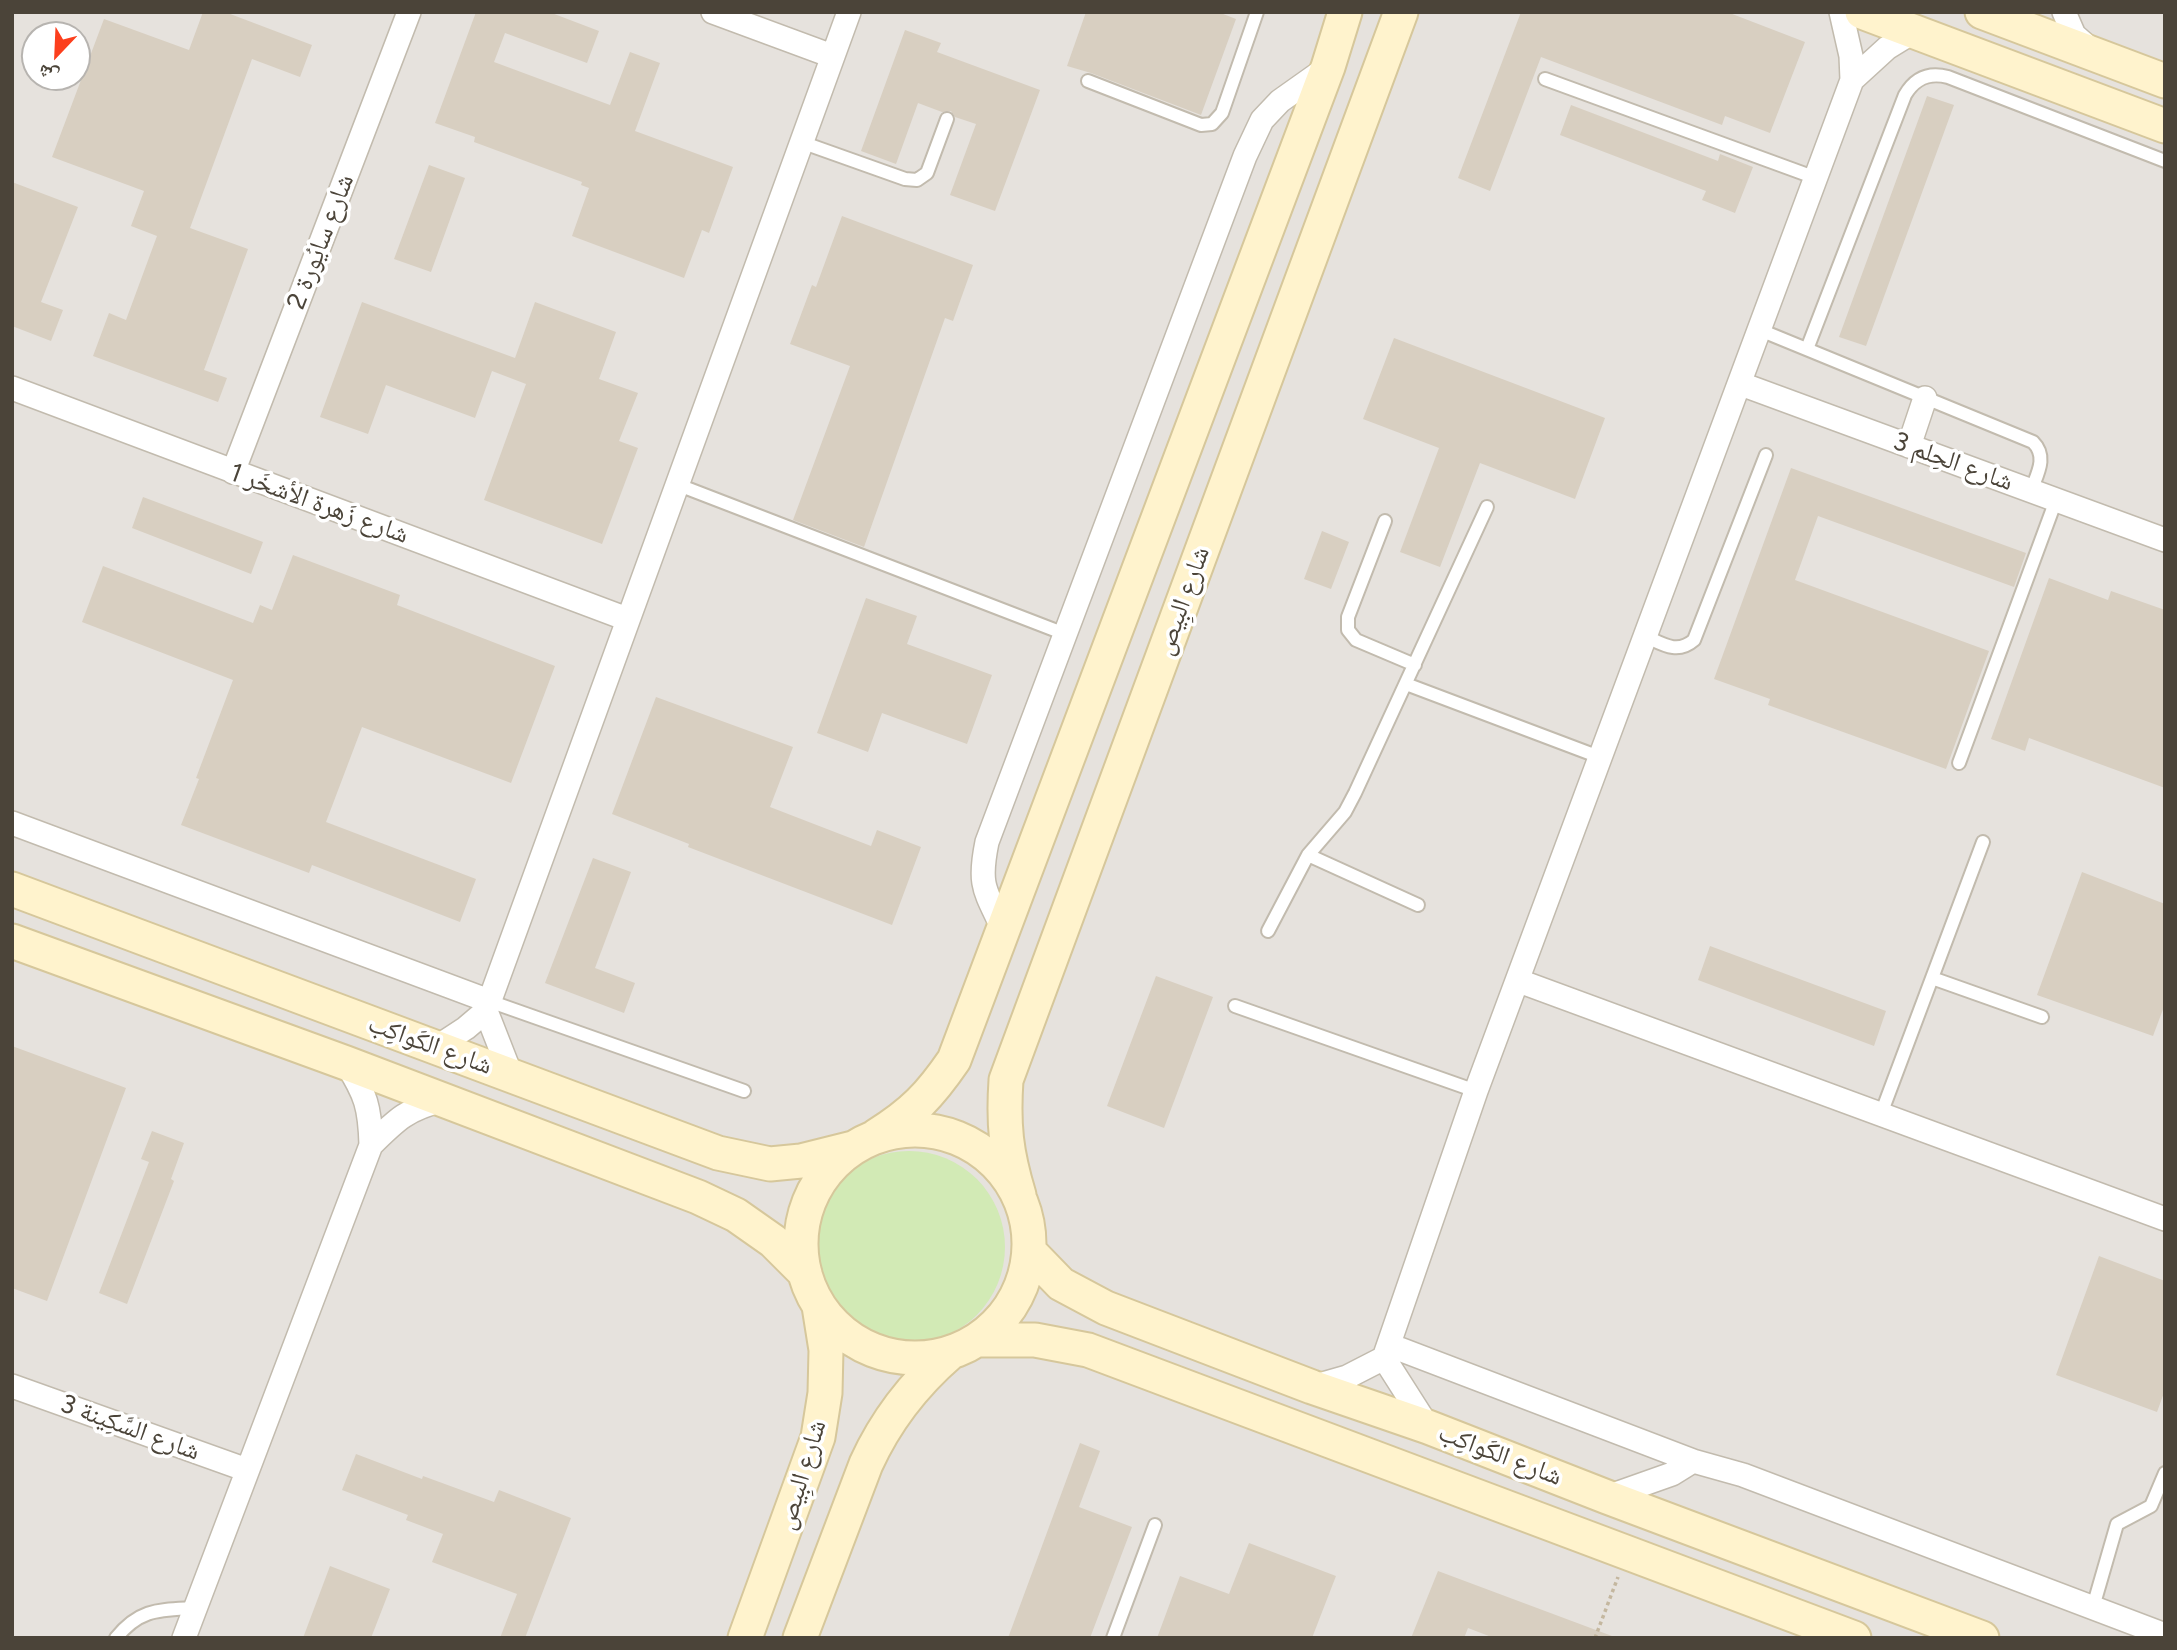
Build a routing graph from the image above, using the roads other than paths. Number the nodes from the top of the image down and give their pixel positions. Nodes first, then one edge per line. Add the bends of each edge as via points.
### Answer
1 (409, 12) edge
2 (713, 12) edge
3 (849, 12) edge
4 (1257, 12) edge
5 (1345, 12) edge
6 (1401, 12) edge
7 (1841, 12) edge
8 (1862, 12) edge
9 (2064, 12) edge
10 (2007, 15) edge
11 (1913, 32) junction
12 (832, 56) junction
13 (2097, 56) junction
14 (1328, 67) junction
15 (1545, 79) dead end
16 (1852, 80) junction
17 (1088, 81) dead end
18 (2165, 81) edge
19 (947, 119) dead end
20 (2165, 126) edge
21 (801, 142) junction
22 (2165, 161) edge
23 (1816, 178) junction
24 (1760, 330) junction
25 (1807, 349) junction
26 (1741, 384) junction
27 (12, 388) edge
28 (1925, 398) junction
29 (1909, 446) junction
30 (1766, 456) dead end
31 (233, 472) junction
32 (676, 484) junction
33 (2031, 491) junction
34 (2056, 500) junction
35 (1487, 507) dead end
36 (1385, 522) dead end
37 (2165, 540) edge
38 (627, 619) junction
39 (1065, 634) junction
40 (1647, 637) junction
41 (1415, 665) junction
42 (1406, 684) junction
43 (1602, 758) junction
44 (1959, 763) dead end
45 (12, 822) edge
46 (1983, 842) dead end
47 (1308, 855) junction
48 (12, 889) edge
49 (1418, 905) dead end
50 (1003, 929) junction
51 (1268, 931) dead end
52 (12, 941) edge
53 (1932, 978) junction
54 (1519, 981) junction
55 (487, 1006) junction
56 (1236, 1006) dead end
57 (2042, 1017) dead end
58 (437, 1047) junction
59 (346, 1063) junction
60 (511, 1075) junction
61 (744, 1091) dead end
62 (1476, 1091) junction
63 (444, 1100) junction
64 (1881, 1114) junction
65 (865, 1142) junction
66 (371, 1145) junction
67 (1019, 1195) junction
68 (2165, 1219) edge
69 (1030, 1252) junction
70 (804, 1273) junction
71 (820, 1306) junction
72 (964, 1347) junction
73 (1387, 1352) junction
74 (12, 1386) edge
75 (1312, 1387) junction
76 (1428, 1427) junction
77 (1693, 1461) junction
78 (247, 1471) junction
79 (2165, 1473) edge
80 (1607, 1497) junction
81 (1155, 1525) dead end
82 (2093, 1607) junction
83 (195, 1608) junction
84 (805, 1634) edge
85 (2165, 1634) edge
86 (116, 1638) edge
87 (184, 1638) edge
88 (745, 1638) edge
89 (1113, 1638) edge
90 (1854, 1638) edge
91 (1983, 1638) edge

1 - 31 street, شارع سايُورة 2
2 - 12 street
3 - 12 street
4 - 17 lane via 1222,113 1212,124 1201,125
5 - 14 street, شارع البِيص
6 - 67 street, شارع البِيص via 1006,1080 1003,1120 1007,1157
7 - 16 street
8 - 11 street
9 - 13 street via 2074,35
10 - 13 street
11 - 16 street via 1887,48
11 - 20 street
12 - 21 street
13 - 18 street
14 - 39 street via 1280,101 1262,120 1245,156
14 - 50 street, شارع البِيص
15 - 23 lane
16 - 23 street
19 - 21 lane via 929,168 917,180
21 - 32 street
22 - 25 lane via 1948,77 1931,75 1915,81 1905,95
23 - 24 street
24 - 25 lane
24 - 26 street
25 - 28 lane
26 - 29 street, شارع الحِلم 3
26 - 40 street
27 - 31 street, شارع زَهرة الأشخَر 1
28 - 29 street
28 - 33 lane via 2033,442 2041,463
29 - 33 street, شارع الحِلم 3
30 - 40 lane via 1694,640 1676,648
31 - 38 street, شارع زَهرة الأشخَر 1
32 - 38 street
32 - 39 lane
33 - 34 street, شارع الحِلم 3
34 - 37 street, شارع الحِلم 3
34 - 44 lane
35 - 41 lane
36 - 41 lane via 1348,617 1348,630 1356,640
38 - 55 street
39 - 50 street via 987,842 982,886
40 - 43 street
41 - 42 lane
42 - 43 lane
42 - 47 lane via 1345,812
43 - 54 street
45 - 55 street
46 - 53 lane
47 - 49 lane
47 - 51 lane
48 - 58 street, شارع الكَواكِب
50 - 65 street, شارع البِيص via 954,1059 931,1093 903,1119
52 - 59 street, شارع الكَواكِب
53 - 57 lane
53 - 64 lane
54 - 62 street
54 - 64 street
55 - 58 street via 466,1028
55 - 60 street
55 - 61 lane
56 - 62 lane
58 - 60 street, شارع الكَواكِب
59 - 63 street, شارع الكَواكِب
59 - 66 street via 370,1112
60 - 65 street, شارع الكَواكِب via 718,1153 770,1164 801,1161
62 - 73 street
63 - 66 street via 419,1106
63 - 70 street, شارع الكَواكِب via 736,1215 773,1241
64 - 68 street
65 - 67 street via 909,1130 943,1133 974,1146 1000,1167
65 - 70 street via 831,1166 814,1189 804,1216
66 - 78 street
67 - 69 street via 1028,1223
69 - 72 street via 1014,1303 998,1324
69 - 75 street, شارع الكَواكِب via 1061,1284 1106,1308
70 - 71 street
71 - 72 street via 839,1329 863,1345 891,1355 921,1358
71 - 88 street, شارع البِيص via 826,1360 818,1437
72 - 84 street, شارع البِيص via 909,1392 878,1438
72 - 90 street, شارع الكَواكِب via 1035,1340 1088,1350
73 - 75 street via 1347,1377
73 - 76 street
73 - 77 street
74 - 78 street, شارع السَّكِينة 3
75 - 76 street, شارع الكَواكِب
76 - 80 street, شارع الكَواكِب
77 - 80 street via 1672,1474
77 - 82 street via 1743,1475
78 - 83 street
79 - 82 lane via 2151,1506 2117,1524
80 - 91 street, شارع الكَواكِب
81 - 89 lane
82 - 85 street
83 - 86 lane via 161,1610 135,1618
83 - 87 street

